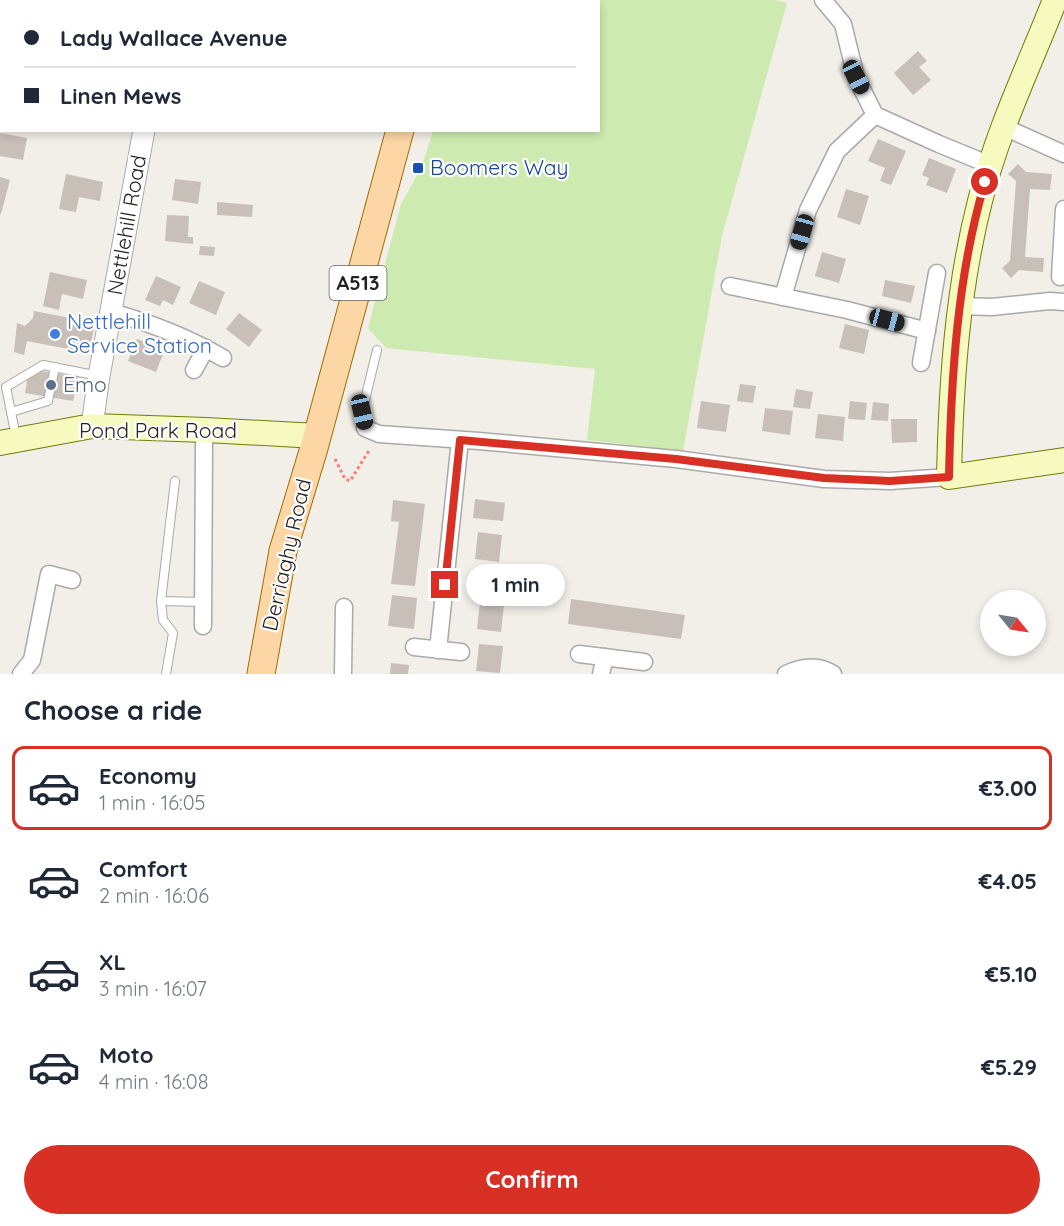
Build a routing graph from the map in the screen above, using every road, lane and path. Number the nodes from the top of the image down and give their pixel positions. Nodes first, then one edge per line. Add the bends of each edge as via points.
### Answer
1 (823, 0) edge
2 (1054, 0) edge
3 (875, 115) junction
4 (1005, 127) junction
5 (144, 132) edge
6 (399, 132) edge
7 (1064, 154) edge
8 (990, 165) junction
9 (1064, 209) edge
10 (1063, 234) edge
11 (937, 273) dead end
12 (1060, 277) dead end
13 (730, 285) dead end
14 (783, 297) junction
15 (1064, 302) edge
16 (960, 306) junction
17 (111, 312) junction
18 (927, 331) junction
19 (206, 348) junction
20 (377, 350) dead end
21 (223, 358) dead end
22 (921, 363) dead end
23 (55, 367) junction
24 (194, 370) dead end
25 (99, 376) junction
26 (11, 412) junction
27 (92, 426) junction
28 (206, 430) junction
29 (372, 431) junction
30 (460, 440) junction
31 (8, 442) edge
32 (315, 442) junction
33 (1064, 460) edge
34 (949, 477) junction
35 (175, 481) dead end
36 (72, 580) dead end
37 (161, 602) junction
38 (203, 602) junction
39 (344, 607) dead end
40 (203, 626) dead end
41 (414, 647) dead end
42 (438, 650) junction
43 (461, 652) dead end
44 (579, 654) dead end
45 (605, 657) junction
46 (644, 662) dead end
47 (21, 674) edge
48 (166, 674) edge
49 (261, 674) edge
50 (343, 674) edge
51 (601, 674) edge
52 (786, 674) edge
53 (833, 674) edge

1 - 3 street via 843,24 856,77
2 - 4 main road
3 - 8 street
3 - 14 street via 837,151 808,210
4 - 7 street
4 - 8 main road
5 - 17 street, Nettlehill Road
6 - 32 main road, A513
8 - 16 main road via 968,252
9 - 10 street
10 - 12 street
11 - 18 street
13 - 14 street
14 - 18 street
15 - 16 street
16 - 34 main road
17 - 19 street via 150,323
17 - 25 street, Nettlehill Road
18 - 22 street
19 - 21 street
19 - 24 street
20 - 29 lane via 362,412
23 - 25 lane
23 - 26 lane via 48,401
23 - 26 lane via 43,364 6,387
25 - 27 street, Nettlehill Road
26 - 31 lane
27 - 28 main road, Pond Park Road
27 - 31 main road, Pond Park Road
28 - 32 main road, Pond Park Road
28 - 38 street
29 - 30 street
29 - 32 path via 350,480 345,479 333,453
30 - 34 street via 676,459 824,478 890,481
30 - 42 street
32 - 49 main road, Derriaghy Road / A513 via 283,551
33 - 34 main road
35 - 37 lane
36 - 47 street via 49,574 32,660
37 - 38 lane
37 - 48 lane via 163,620 173,633
38 - 40 street
39 - 50 street
41 - 42 street
42 - 43 street
44 - 45 street
45 - 46 street
45 - 51 street
52 - 53 street via 813,667

